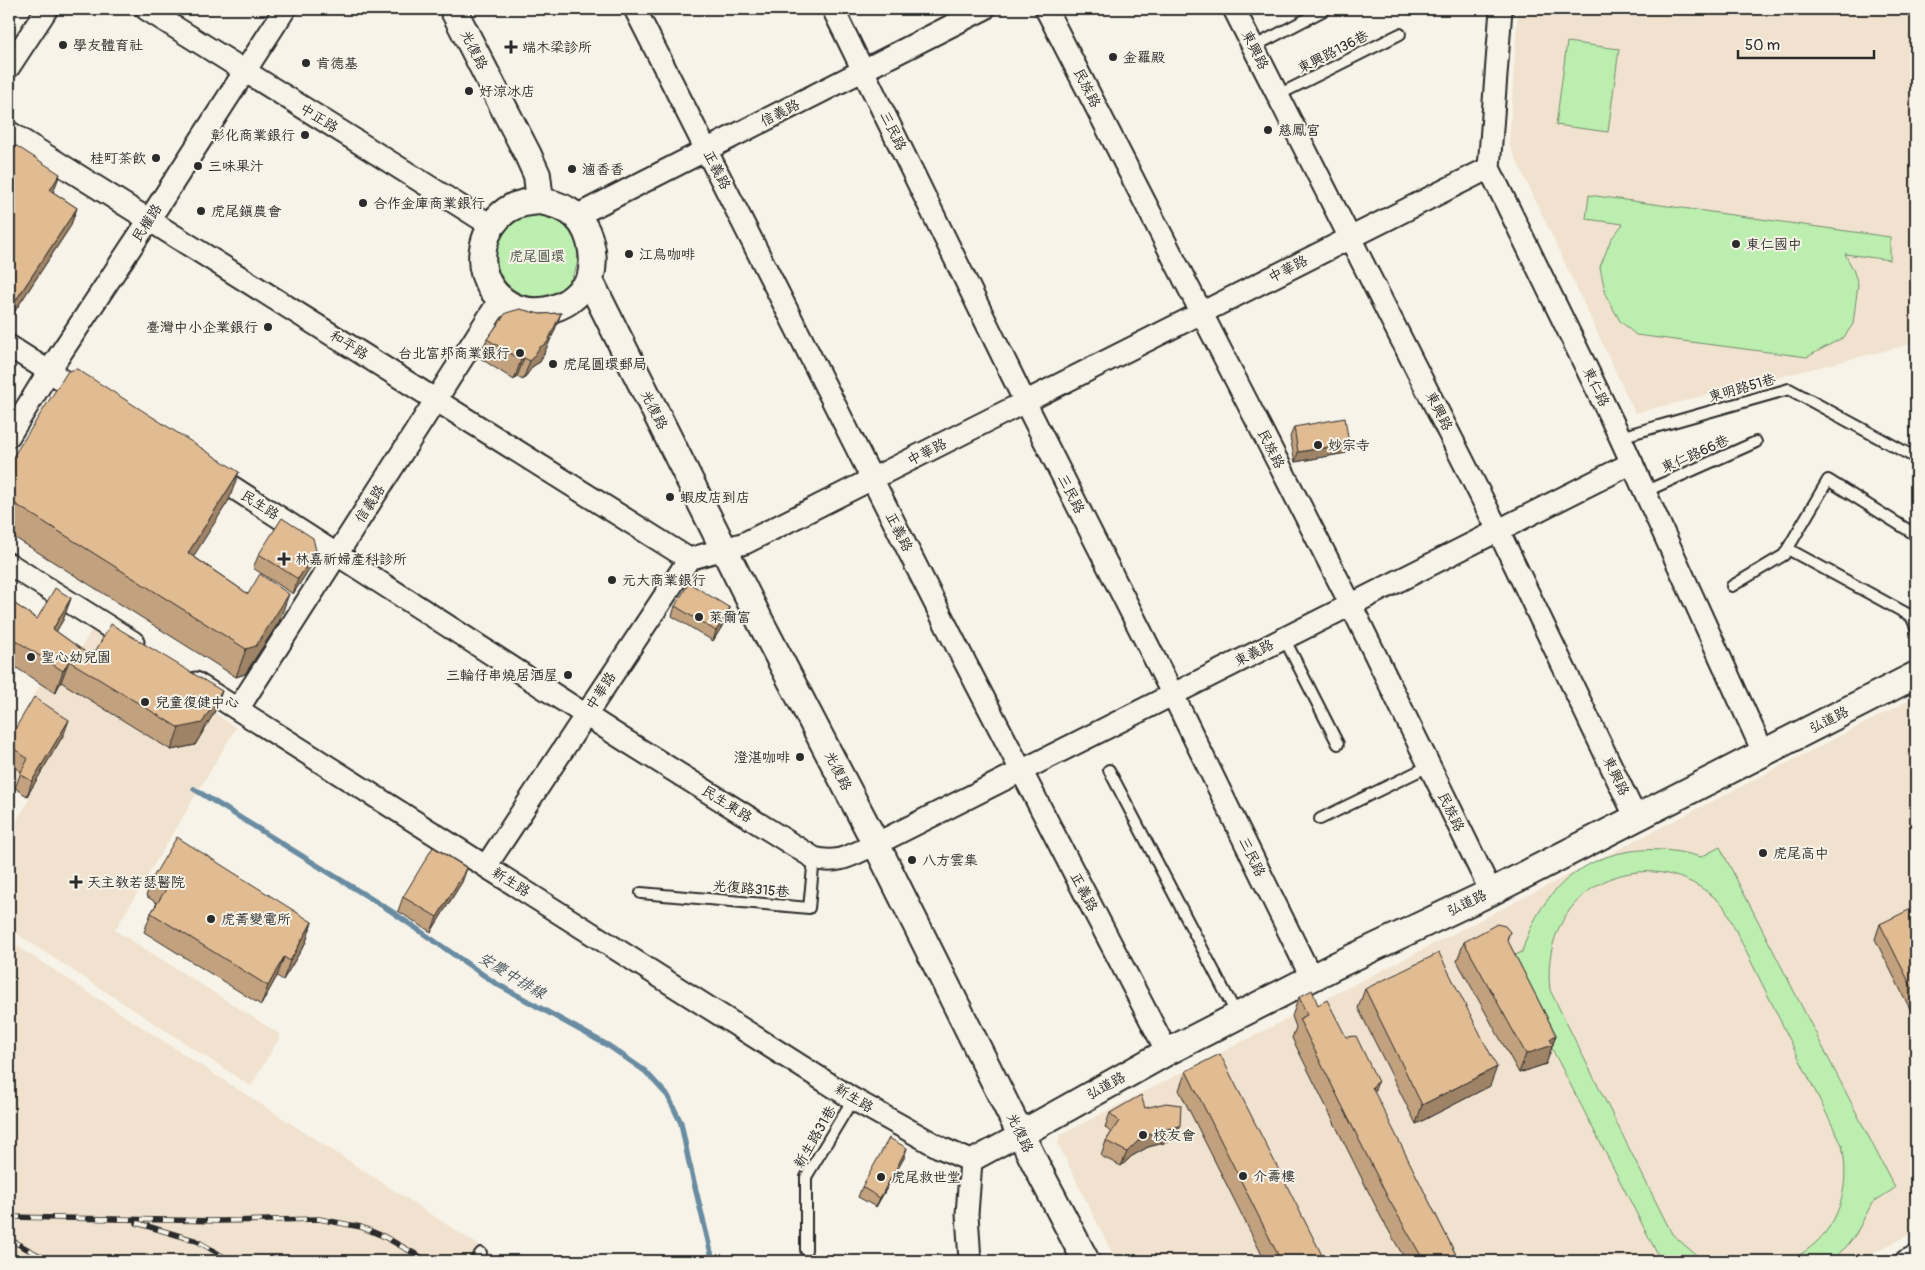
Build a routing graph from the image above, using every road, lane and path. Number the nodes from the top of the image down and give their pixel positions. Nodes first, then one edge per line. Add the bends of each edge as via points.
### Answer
1 (47, 9) edge
2 (146, 9) edge
3 (285, 9) edge
4 (453, 9) edge
5 (636, 9) edge
6 (833, 9) edge
7 (984, 9) edge
8 (1046, 9) edge
9 (1234, 9) edge
10 (1326, 9) edge
11 (1501, 9) edge
12 (1400, 34) dead end
13 (1253, 46) junction
14 (9, 67) edge
15 (864, 70) junction
16 (245, 72) junction
17 (1278, 95) junction
18 (9, 132) edge
19 (706, 150) junction
20 (1489, 168) junction
21 (540, 201) junction
22 (576, 216) junction
23 (149, 220) junction
24 (492, 226) junction
25 (1351, 238) junction
26 (590, 281) junction
27 (501, 298) junction
28 (1202, 313) junction
29 (9, 346) edge
30 (49, 371) junction
31 (437, 400) junction
32 (99, 402) edge
33 (1025, 402) junction
34 (9, 436) edge
35 (1620, 437) junction
36 (1756, 442) dead end
37 (1916, 458) edge
38 (190, 460) edge
39 (1632, 463) junction
40 (873, 479) junction
41 (1644, 492) junction
42 (1498, 530) junction
43 (1916, 535) edge
44 (724, 549) junction
45 (1788, 549) junction
46 (338, 554) junction
47 (689, 559) junction
48 (9, 564) edge
49 (1732, 586) dead end
50 (1351, 605) junction
51 (1913, 614) edge
52 (1916, 627) edge
53 (1284, 638) junction
54 (148, 652) edge
55 (181, 673) edge
56 (1916, 675) edge
57 (1173, 695) junction
58 (238, 709) junction
59 (585, 714) junction
60 (1338, 744) dead end
61 (1764, 754) junction
62 (1429, 766) junction
63 (1020, 770) junction
64 (1109, 770) dead end
65 (1636, 818) junction
66 (1320, 820) dead end
67 (876, 844) junction
68 (814, 858) junction
69 (486, 866) junction
70 (1491, 892) junction
71 (641, 893) dead end
72 (1312, 979) junction
73 (1238, 1016) junction
74 (1168, 1052) junction
75 (853, 1099) junction
76 (1020, 1134) junction
77 (971, 1161) junction
78 (806, 1250) dead end
79 (1916, 1256) edge
80 (970, 1261) edge
81 (1086, 1261) edge
82 (1906, 1261) edge

1 - 14 street
2 - 16 street, 中正路
3 - 16 street, 民權路
4 - 21 street, 光復路 via 537,175
5 - 19 street, 正義路
6 - 15 street, 三民路
7 - 15 street, 信義路
8 - 28 street, 民族路
9 - 13 street, 東興路
10 - 13 lane
11 - 20 street
12 - 17 lane, 東興路136巷
13 - 17 street, 東興路
15 - 19 street, 信義路
15 - 33 street, 三民路
16 - 23 street, 民權路
16 - 24 street, 中正路
17 - 25 street, 東興路
18 - 23 street, 和平路
19 - 22 street, 信義路
19 - 40 street, 正義路
20 - 25 street, 中華路
20 - 35 street, 東仁路
21 - 22 street via 557,205
21 - 24 street via 523,203 507,210
22 - 26 street via 590,240 593,255
23 - 30 street, 民權路
23 - 31 street, 和平路
24 - 27 street via 482,254 484,271 491,287
25 - 28 street, 中華路
25 - 42 street, 東興路
26 - 27 street via 574,299 557,308 538,312 520,309
26 - 44 street, 光復路
27 - 31 street, 信義路
28 - 33 street, 中華路
28 - 50 street, 民族路
29 - 30 street
30 - 32 street
30 - 34 street, 民權路
31 - 46 street, 信義路
31 - 47 street, 和平路
33 - 40 street, 中華路
33 - 57 street, 三民路
35 - 37 lane, 東明路51巷 via 1789,389
35 - 39 street, 東仁路
36 - 41 lane, 東仁路66巷
38 - 46 street, 民生路
39 - 41 street, 東仁路
39 - 42 street, 東義路
40 - 44 street, 中華路 via 745,543
40 - 63 street, 正義路
41 - 61 street, 東仁路
42 - 50 street, 東義路
42 - 65 street, 東興路
43 - 45 lane via 1828,480
44 - 47 street, 中華路
44 - 67 street, 光復路
45 - 49 lane via 1784,555
45 - 51 lane
46 - 58 street, 信義路
46 - 59 street, 民生路
47 - 59 street, 中華路
48 - 54 street
50 - 53 street, 東義路
50 - 62 street, 民族路
51 - 52 lane
53 - 57 street, 東義路
53 - 60 lane
55 - 58 street, 新生路
56 - 61 street, 弘道路
57 - 63 street, 東義路
57 - 72 street, 三民路
58 - 69 street, 新生路
59 - 68 street, 民生東路
59 - 69 street, 中華路
61 - 65 street, 弘道路
62 - 66 lane
62 - 70 street, 民族路
63 - 67 street, 東義路
63 - 74 street, 正義路
64 - 73 lane
65 - 70 street, 弘道路
67 - 68 street, 民生東路 via 836,861
67 - 76 street, 光復路
68 - 71 lane, 光復路315巷 via 809,908
69 - 75 street, 新生路
70 - 72 street, 弘道路
72 - 73 street, 弘道路
73 - 74 street, 弘道路
74 - 76 street, 弘道路
75 - 77 street, 新生路 via 938,1147
75 - 78 lane, 新生路31巷 via 806,1177
76 - 77 street
76 - 81 street, 光復路
77 - 80 street via 967,1214
79 - 82 street

